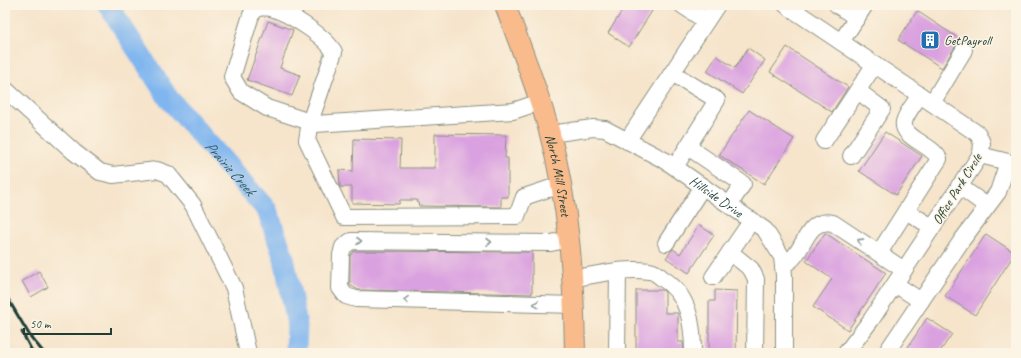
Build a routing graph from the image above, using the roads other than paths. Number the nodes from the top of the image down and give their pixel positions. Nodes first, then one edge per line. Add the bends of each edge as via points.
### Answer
1 (505, 5) edge
2 (682, 5) edge
3 (717, 5) edge
4 (786, 5) edge
5 (837, 5) edge
6 (861, 11) edge
7 (706, 21) junction
8 (841, 42) junction
9 (964, 50) dead end
10 (875, 64) junction
11 (672, 73) junction
12 (5, 89) edge
13 (858, 91) junction
14 (926, 99) junction
15 (540, 102) junction
16 (310, 122) junction
17 (550, 134) junction
18 (627, 141) junction
19 (824, 141) dead end
20 (688, 147) junction
21 (980, 155) junction
22 (851, 156) dead end
23 (675, 168) junction
24 (703, 186) junction
25 (960, 186) junction
26 (562, 187) junction
27 (730, 204) junction
28 (987, 206) junction
29 (906, 211) junction
30 (752, 220) junction
31 (932, 227) junction
32 (570, 239) junction
33 (666, 243) dead end
34 (730, 252) junction
35 (879, 253) junction
36 (783, 266) junction
37 (904, 270) junction
38 (618, 272) junction
39 (713, 277) dead end
40 (573, 278) junction
41 (895, 284) junction
42 (921, 301) junction
43 (575, 305) junction
44 (248, 353) edge
45 (575, 353) edge
46 (617, 353) edge
47 (693, 353) edge
48 (755, 353) edge
49 (784, 353) edge
50 (846, 353) edge
51 (886, 353) edge

1 - 15 main road, North Mill Street
2 - 7 street
3 - 7 street
4 - 8 street, Office Park Circle
5 - 6 street
6 - 8 street
7 - 11 street
8 - 10 street, Office Park Circle
9 - 14 street
10 - 13 street
10 - 14 street, Office Park Circle
11 - 18 street
11 - 20 street via 717,100
12 - 44 street via 74,152 100,172 113,175 157,170 168,174 194,205 234,288
13 - 19 street
13 - 22 street via 882,109
14 - 21 street, Office Park Circle via 978,134 982,143
14 - 29 street via 904,121 904,128 939,158
15 - 16 street via 513,111 316,124
15 - 17 main road, North Mill Street
16 - 16 street via 267,108 242,92 232,77 251,14 258,7 271,8 307,26 329,43 334,52
16 - 26 street via 307,140 344,218 517,216 524,197
17 - 18 street, Hillside Drive via 593,128 605,129
17 - 26 main road, North Mill Street
18 - 23 street, Hillside Drive
20 - 23 street
20 - 27 street via 743,184
21 - 25 street, Office Park Circle
21 - 28 street via 1008,162 998,192
23 - 24 street, Hillside Drive
24 - 27 street, Hillside Drive
24 - 33 street
25 - 28 street
25 - 31 street, Office Park Circle
26 - 32 main road, North Mill Street
27 - 30 street, Hillside Drive
28 - 42 street
29 - 31 street
29 - 35 street
30 - 34 street
30 - 36 street, Hillside Drive via 765,230 782,257
31 - 37 street, Office Park Circle
32 - 40 main road, North Mill Street
43 -> 32 street via 356,299 346,296 340,288 343,246 351,241 551,243
34 - 39 street
34 - 48 street via 752,269 756,279
35 -> 36 street via 832,223 824,221 816,226 794,258
35 - 37 street
36 - 49 street, Hillside Drive
37 - 41 street, Office Park Circle
38 - 40 street
38 - 46 street
38 - 47 street via 651,271 672,284 687,304 693,330
40 - 43 main road, North Mill Street
41 - 42 street
41 - 50 street, Office Park Circle
42 - 51 street
43 - 45 main road, North Mill Street

